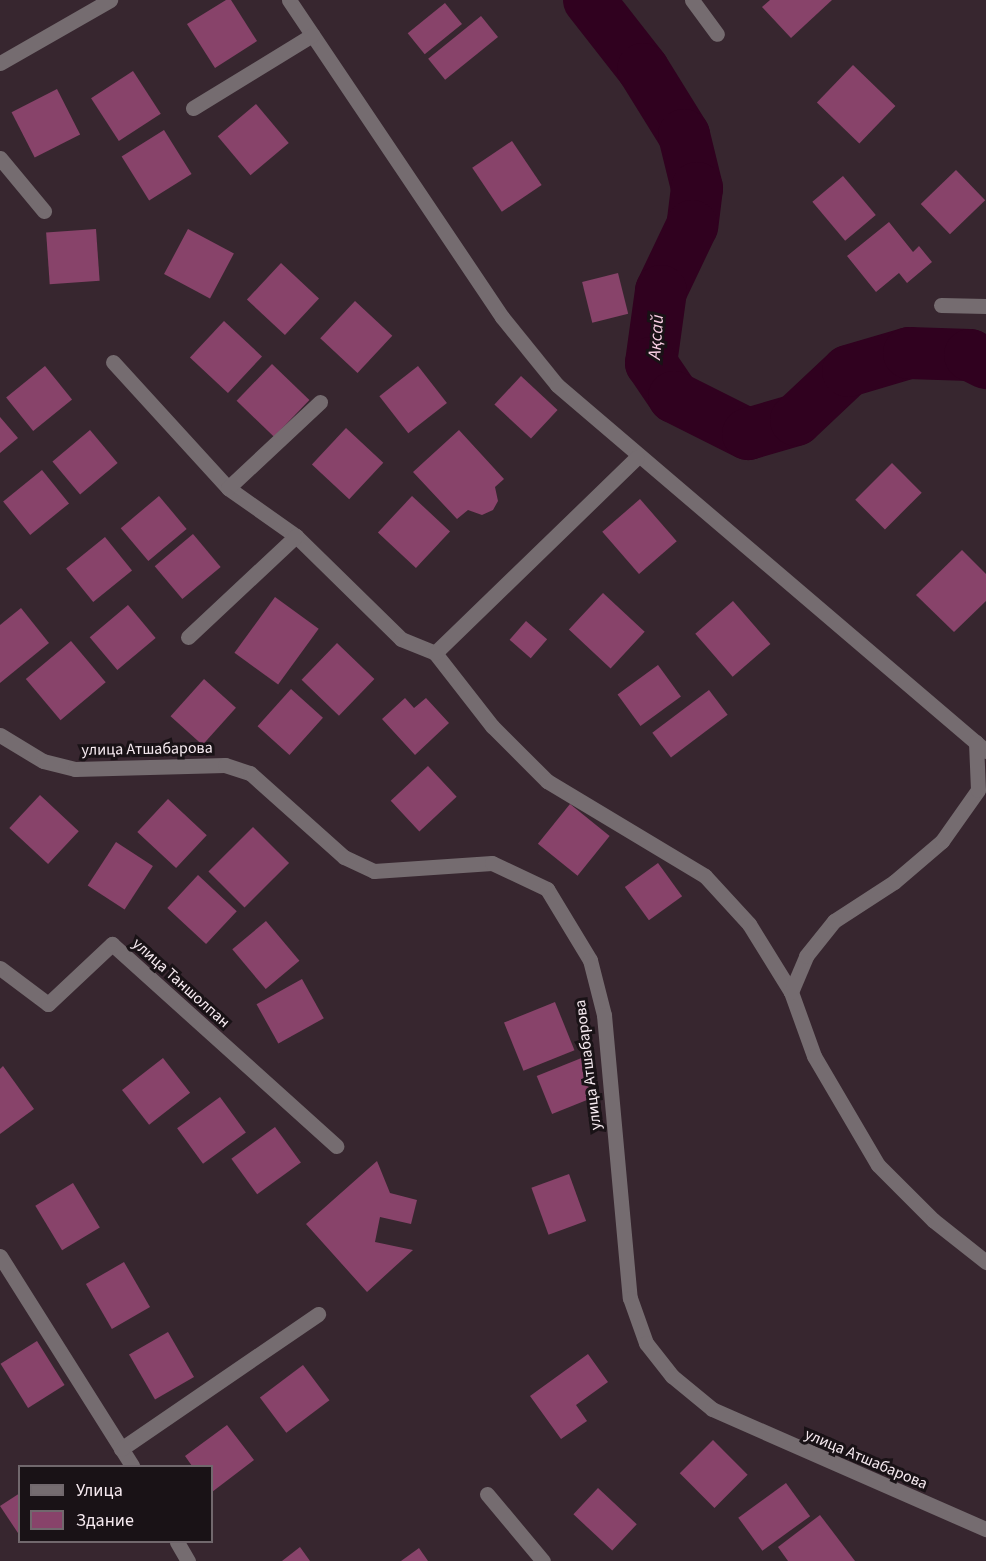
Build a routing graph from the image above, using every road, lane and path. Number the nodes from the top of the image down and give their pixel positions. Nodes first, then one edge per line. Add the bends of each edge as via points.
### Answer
1 (110, 0) edge
2 (289, 0) edge
3 (692, 0) edge
4 (717, 34) dead end
5 (312, 35) junction
6 (0, 63) edge
7 (193, 108) dead end
8 (0, 158) edge
9 (44, 211) dead end
10 (941, 304) dead end
11 (986, 306) edge
12 (113, 362) dead end
13 (320, 402) dead end
14 (638, 457) junction
15 (228, 488) junction
16 (296, 536) junction
17 (188, 638) dead end
18 (435, 653) junction
19 (0, 735) edge
20 (981, 747) edge
21 (0, 969) edge
22 (791, 993) junction
23 (336, 1146) dead end
24 (0, 1256) edge
25 (986, 1262) edge
26 (318, 1314) dead end
27 (121, 1449) junction
28 (131, 1465) edge
29 (487, 1494) dead end
30 (986, 1529) edge
31 (178, 1543) edge
32 (189, 1561) edge
33 (543, 1561) edge

1 - 6 street
2 - 5 street
3 - 4 street
5 - 7 street
5 - 14 street via 502,317 557,385
8 - 9 street
10 - 11 street
12 - 15 street
13 - 15 street
14 - 18 street
14 - 20 street
15 - 16 street
16 - 17 street
16 - 18 street via 400,639
18 - 22 street via 492,726 547,781 705,876 749,924
19 - 30 street, улица Атшабарова via 44,761 75,769 225,765 250,773 344,858 374,871 492,863 547,889 590,960 604,1015 630,1299 646,1343 672,1376 712,1408
20 - 22 street via 978,790 942,841 894,882 834,921 806,956
21 - 23 street, улица Таншолпан via 48,1004 112,945
22 - 25 street via 814,1056 878,1165 933,1220
24 - 27 street
26 - 27 street
27 - 28 street
29 - 33 street
31 - 32 street

